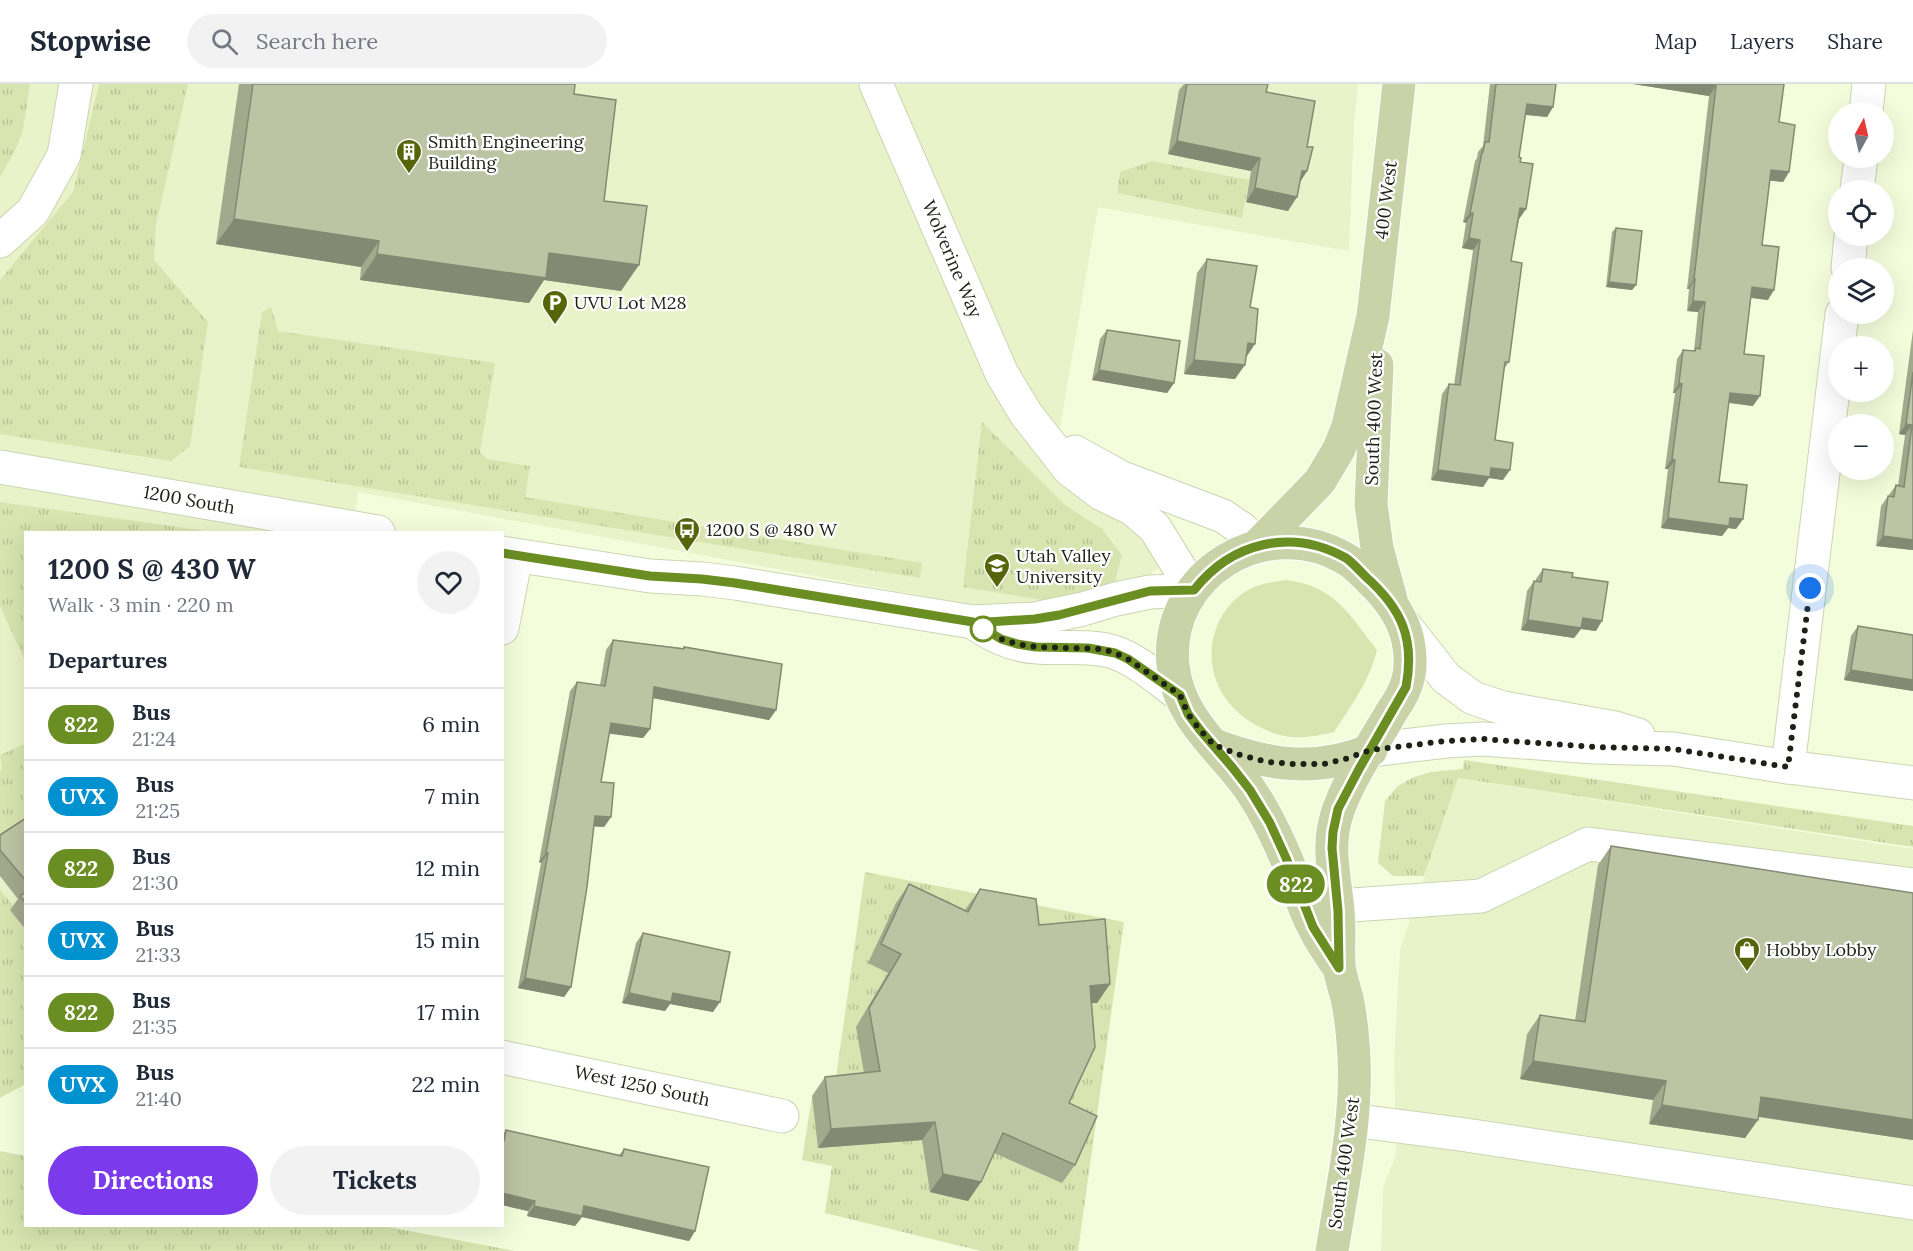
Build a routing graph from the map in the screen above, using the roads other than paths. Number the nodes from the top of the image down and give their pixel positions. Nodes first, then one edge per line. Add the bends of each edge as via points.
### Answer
1 (76, 84) edge
2 (876, 84) edge
3 (1400, 84) edge
4 (1869, 84) edge
5 (1867, 102) edge
6 (0, 242) edge
7 (1373, 316) junction
8 (1841, 324) edge
9 (1038, 428) junction
10 (0, 467) edge
11 (372, 531) edge
12 (1257, 546) junction
13 (509, 555) edge
14 (1194, 590) junction
15 (504, 607) edge
16 (1397, 613) junction
17 (973, 622) junction
18 (1180, 695) junction
19 (1214, 745) junction
20 (1673, 749) junction
21 (1371, 750) junction
22 (1788, 767) junction
23 (1913, 783) edge
24 (1913, 885) edge
25 (1338, 906) junction
26 (1339, 968) junction
27 (504, 1057) edge
28 (782, 1116) dead end
29 (1352, 1120) junction
30 (1913, 1203) edge
31 (1332, 1251) edge

1 - 6 street via 64,154 33,211
2 - 9 street, Wolverine Way via 1002,374
3 - 7 main road, 400 West
4 - 5 street
7 - 12 main road, South 400 West via 1355,401 1339,449 1312,491
7 - 16 main road, South 400 West via 1377,383 1371,504 1377,548
8 - 22 street
9 - 12 street, Wolverine Way via 1122,478 1223,516
9 - 14 street, Wolverine Way via 1052,450 1085,483 1133,509 1155,528
10 - 11 street, 1200 South
12 - 14 main road, South 400 West via 1230,556
12 - 16 main road via 1311,545 1347,559 1379,589
13 - 15 street
13 - 17 street via 650,576 735,583
14 - 17 street via 1150,591 1035,619
14 - 18 main road, South 400 West via 1183,606 1173,643 1172,661
16 - 20 street via 1446,678 1473,698 1503,708 1615,728
16 - 21 main road, South 400 West via 1410,657 1406,687
17 - 18 street via 1017,644 1115,653
18 - 19 main road, South 400 West via 1188,714
19 - 21 main road via 1268,762 1309,765
19 - 26 main road, South 400 West via 1270,823 1313,927
20 - 21 street via 1483,739
20 - 22 street
21 - 25 main road, South 400 West via 1338,809 1333,832
22 - 23 street
24 - 25 street via 1588,844 1481,897
25 - 26 main road, South 400 West
26 - 29 main road, South 400 West via 1353,1047
27 - 28 street, West 1250 South
29 - 30 street
29 - 31 main road, South 400 West

